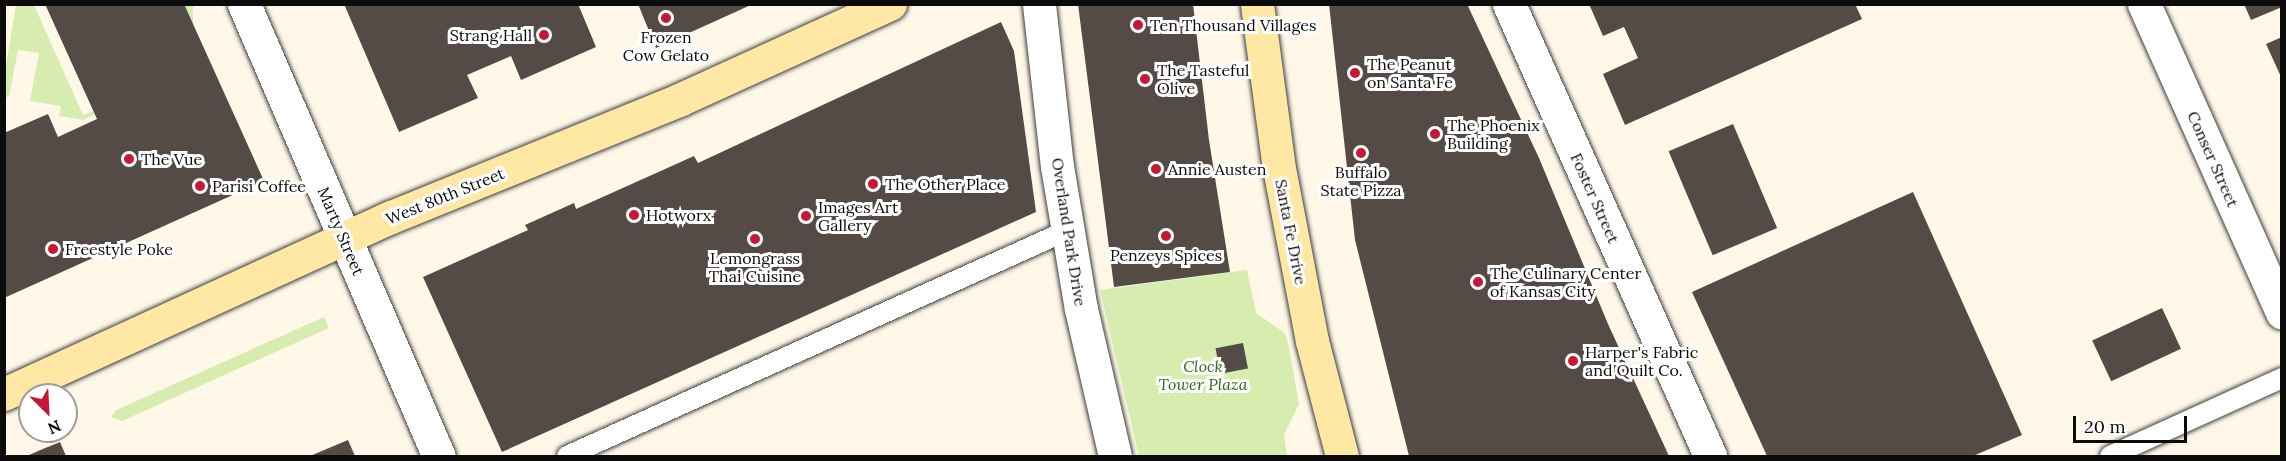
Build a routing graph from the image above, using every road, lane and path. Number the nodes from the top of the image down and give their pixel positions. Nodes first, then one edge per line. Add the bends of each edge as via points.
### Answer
1 (244, 4) edge
2 (890, 4) edge
3 (1039, 4) edge
4 (1257, 4) edge
5 (1509, 4) edge
6 (2144, 4) edge
7 (1068, 230) junction
8 (345, 239) junction
9 (2282, 313) edge
10 (2282, 378) edge
11 (4, 394) edge
12 (439, 456) edge
13 (567, 456) edge
14 (1114, 456) edge
15 (1342, 456) edge
16 (1710, 456) edge
17 (2110, 456) edge

1 - 8 street, Marty Street
2 - 8 street, West 80th Street via 679,100
3 - 7 street, Overland Park Drive
4 - 15 street, Santa Fe Drive via 1279,168 1312,340
5 - 16 street, Foster Street
6 - 9 street, Conser Street
7 - 13 lane
7 - 14 street, Overland Park Drive via 1080,309
8 - 11 street, West 80th Street
8 - 12 street, Marty Street
10 - 17 lane

